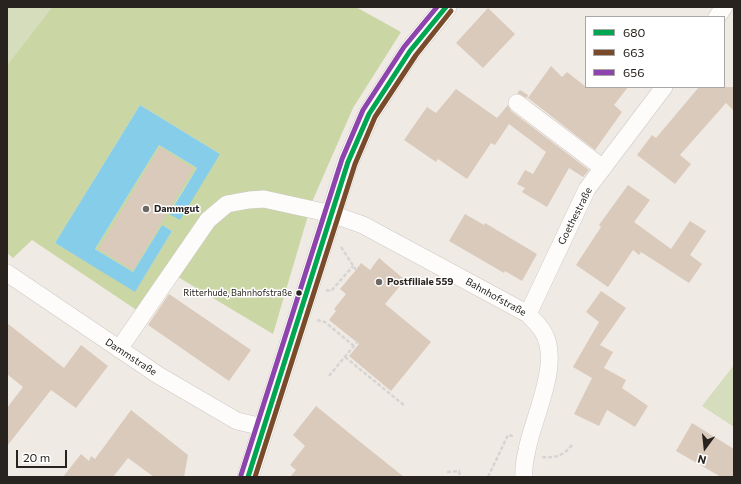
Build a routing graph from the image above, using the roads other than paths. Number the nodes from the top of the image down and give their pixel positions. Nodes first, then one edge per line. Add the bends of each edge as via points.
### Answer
1 (446, 7) edge
2 (724, 7) edge
3 (718, 16) edge
4 (663, 88) edge
5 (517, 103) dead end
6 (603, 168) junction
7 (332, 214) junction
8 (7, 274) edge
9 (528, 314) junction
10 (118, 349) junction
11 (263, 427) junction
12 (248, 477) edge
13 (524, 477) edge

1 - 7 main road via 410,51 369,114 348,162
2 - 3 street
4 - 6 street, Goethestraße
5 - 6 street
6 - 9 street, Goethestraße via 587,189
7 - 9 street, Bahnhofstraße via 363,225
7 - 10 street, Bahnhofstraße via 264,199 227,204 208,220
7 - 11 main road
8 - 10 street, Dammstraße
9 - 13 street, Bahnhofstraße via 543,331 549,352 548,378 527,448
10 - 11 street, Dammstraße via 237,421
11 - 12 main road

